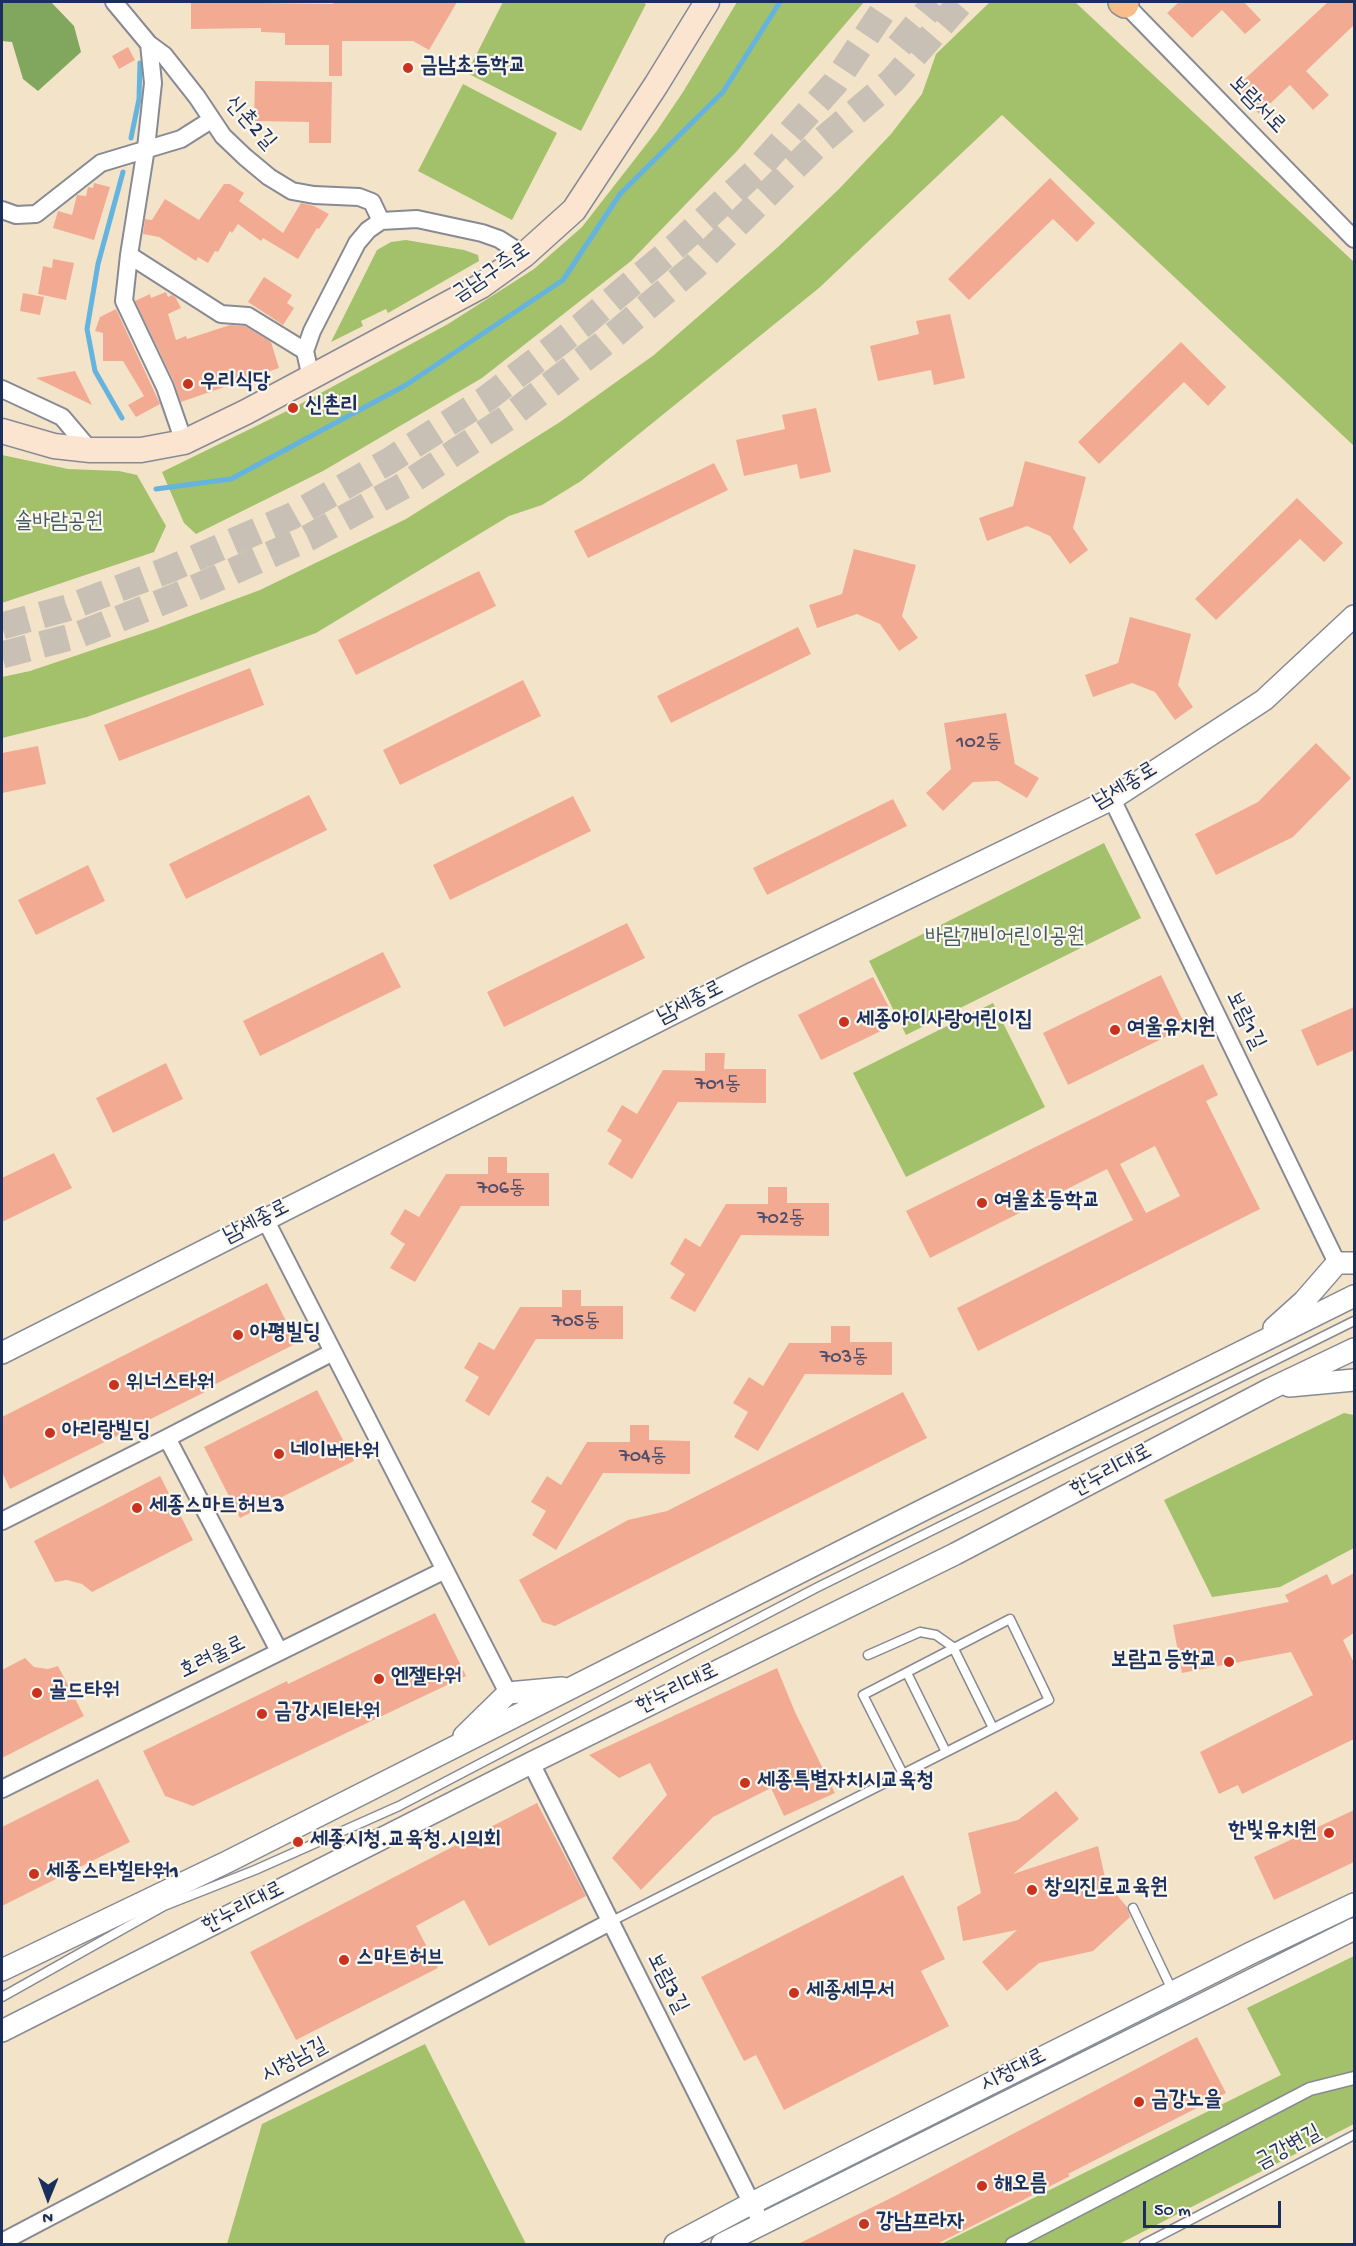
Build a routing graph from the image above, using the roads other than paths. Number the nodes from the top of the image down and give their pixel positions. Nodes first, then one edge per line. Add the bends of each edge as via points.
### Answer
1 (114, 2) edge
2 (706, 2) edge
3 (1123, 2) edge
4 (149, 44) junction
5 (211, 120) junction
6 (146, 148) junction
7 (2, 210) edge
8 (381, 221) junction
9 (1354, 238) edge
10 (129, 255) junction
11 (524, 255) junction
12 (305, 351) junction
13 (311, 378) junction
14 (2, 389) edge
15 (2, 431) edge
16 (184, 442) junction
17 (90, 450) junction
18 (1354, 616) edge
19 (1112, 799) junction
20 (265, 1219) junction
21 (1346, 1263) edge
22 (1354, 1296) edge
23 (1354, 1321) edge
24 (1254, 1346) junction
25 (1354, 1349) edge
26 (333, 1352) junction
27 (2, 1353) edge
28 (1354, 1380) edge
29 (1270, 1389) junction
30 (167, 1438) junction
31 (2, 1521) edge
32 (445, 1570) junction
33 (953, 1647) junction
34 (279, 1651) junction
35 (868, 1655) dead end
36 (907, 1673) junction
37 (580, 1684) junction
38 (508, 1693) junction
39 (993, 1728) junction
40 (450, 1750) junction
41 (946, 1752) junction
42 (531, 1763) junction
43 (903, 1774) junction
44 (2, 1789) edge
45 (1354, 1904) edge
46 (1133, 1908) dead end
47 (610, 1922) junction
48 (1354, 1929) edge
49 (2, 1970) edge
50 (1173, 1992) junction
51 (2, 1997) edge
52 (2, 2031) edge
53 (1354, 2078) edge
54 (1354, 2135) edge
55 (752, 2204) junction
56 (762, 2224) junction
57 (2, 2242) edge
58 (675, 2244) edge
59 (722, 2244) edge
60 (1012, 2244) edge
61 (1144, 2244) edge

1 - 4 street, 신촌2길
2 - 11 main road, 금남구즉로 via 574,210
3 - 9 street, 보람서로
4 - 5 street, 신촌2길 via 164,55
4 - 6 street via 153,83
5 - 6 street via 181,139
5 - 8 street, 신촌2길 via 245,157 292,191 359,197 372,202
6 - 7 street via 101,164 36,214 16,215
6 - 10 street
8 - 11 street via 417,219 482,233
8 - 12 street via 357,243
10 - 12 street via 221,314 248,316
10 - 16 street via 124,301 165,387
11 - 13 main road, 금남구즉로 via 481,285
12 - 13 street
13 - 16 main road, 금남구즉로
14 - 17 street via 62,417
15 - 17 main road, 금남구즉로 via 54,446
16 - 17 main road, 금남구즉로 via 141,450
18 - 19 street, 남세종로 via 1264,700
19 - 20 street, 남세종로 via 751,974
19 - 21 street, 보람1길
20 - 26 street
20 - 27 street, 남세종로
21 - 24 street
22 - 24 street
23 - 51 lane via 816,1588 399,1806 164,1906
24 - 37 street
25 - 29 street, 한누리대로
26 - 30 street
26 - 32 street
28 - 29 street
29 - 42 street, 한누리대로 via 955,1554
30 - 31 street
30 - 34 street
32 - 34 street, 호려울로
32 - 38 street
33 - 35 lane via 936,1635 920,1632
33 - 36 lane
33 - 39 lane
33 - 39 lane via 1010,1619 1049,1700
34 - 44 street, 호려울로
36 - 41 lane
36 - 43 lane via 863,1695
37 - 38 street
37 - 40 street
38 - 40 street
39 - 41 lane
40 - 49 street
41 - 43 lane
42 - 47 street, 보람3길
42 - 52 street, 한누리대로
43 - 47 lane
45 - 50 street, 시청대로
46 - 50 lane
47 - 55 street, 보람3길
47 - 57 street, 시청남길
48 - 56 street, 시청대로
50 - 55 street, 시청대로
53 - 60 street via 1310,2089
54 - 61 lane, 금강변길
55 - 56 street, 보람3길
55 - 58 street, 시청대로
56 - 59 street, 시청대로

